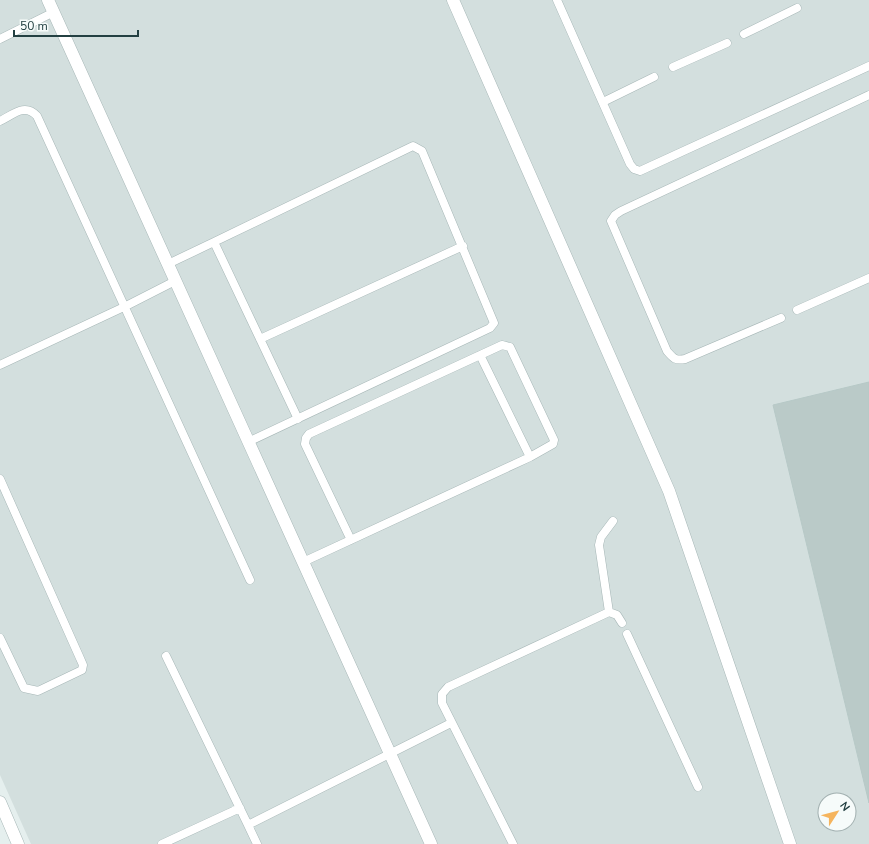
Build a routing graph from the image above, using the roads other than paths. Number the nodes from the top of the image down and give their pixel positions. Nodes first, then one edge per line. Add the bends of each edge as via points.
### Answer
1 (48, 0) edge
2 (453, 0) edge
3 (557, 0) edge
4 (798, 8) dead end
5 (54, 12) junction
6 (744, 34) dead end
7 (0, 39) edge
8 (727, 43) dead end
9 (869, 66) edge
10 (673, 67) dead end
11 (654, 77) dead end
12 (869, 95) edge
13 (603, 102) junction
14 (0, 121) edge
15 (214, 242) junction
16 (463, 246) junction
17 (168, 264) junction
18 (869, 278) edge
19 (175, 281) junction
20 (126, 306) junction
21 (797, 310) dead end
22 (781, 318) dead end
23 (260, 339) junction
24 (480, 355) junction
25 (0, 365) edge
26 (298, 419) junction
27 (248, 442) junction
28 (530, 457) junction
29 (0, 479) edge
30 (613, 521) dead end
31 (351, 540) junction
32 (303, 562) junction
33 (250, 580) dead end
34 (609, 612) junction
35 (622, 623) dead end
36 (627, 634) dead end
37 (0, 638) edge
38 (166, 656) dead end
39 (452, 723) junction
40 (390, 752) junction
41 (698, 787) dead end
42 (0, 802) edge
43 (240, 808) junction
44 (248, 825) junction
45 (18, 844) edge
46 (162, 844) edge
47 (257, 844) edge
48 (431, 844) edge
49 (513, 844) edge
50 (790, 844) edge

1 - 5 street
2 - 50 street via 669,491
3 - 13 lane
4 - 6 lane
5 - 7 lane
5 - 17 street
8 - 10 lane
9 - 13 lane via 640,171 630,164
11 - 13 lane
12 - 22 lane via 621,212 611,221 672,358 685,359
14 - 20 lane via 26,108 37,116
15 - 16 lane via 412,146 422,151
15 - 17 lane
15 - 23 lane
16 - 23 lane
16 - 26 lane via 494,324
17 - 19 street
18 - 21 lane
19 - 20 lane
19 - 27 street
20 - 25 lane
20 - 33 lane
23 - 26 lane
24 - 28 lane
24 - 28 lane via 502,345 510,346 554,440 548,448
24 - 31 lane via 306,438 305,444
26 - 27 lane
27 - 32 street
28 - 31 lane
29 - 37 lane via 83,665 82,670 38,691 24,688
30 - 34 lane via 601,537 599,545
31 - 32 lane
32 - 40 street
34 - 35 lane via 617,615
34 - 39 lane via 448,687 442,694 442,703
36 - 41 lane
38 - 43 lane
39 - 40 lane
39 - 49 lane
40 - 44 lane
40 - 48 street
42 - 45 street
43 - 44 lane
43 - 46 lane
44 - 47 lane

